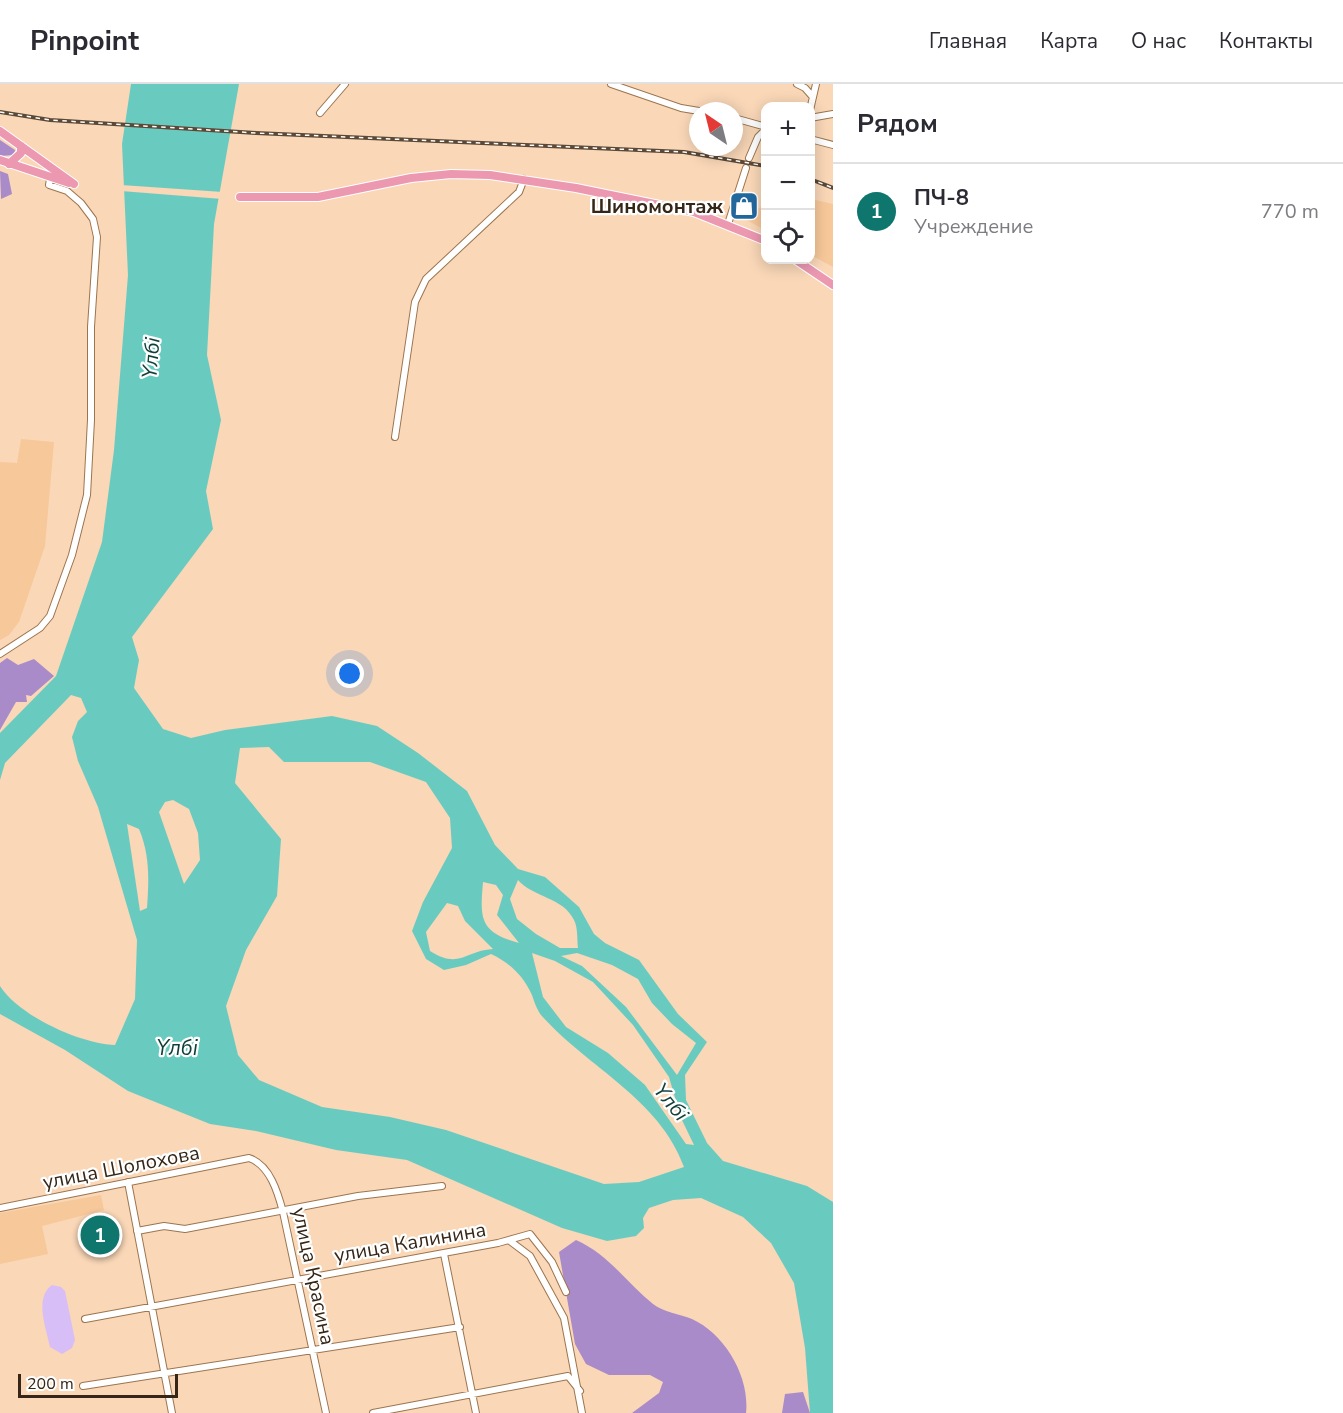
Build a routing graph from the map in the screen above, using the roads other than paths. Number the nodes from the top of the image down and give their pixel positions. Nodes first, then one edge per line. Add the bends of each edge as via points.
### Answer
1 (345, 84) edge
2 (611, 84) edge
3 (797, 84) edge
4 (816, 84) edge
5 (812, 96) junction
6 (811, 102) edge
7 (689, 109) edge
8 (320, 112) dead end
9 (833, 114) edge
10 (815, 117) edge
11 (743, 121) edge
12 (761, 127) edge
13 (0, 131) edge
14 (761, 133) edge
15 (815, 140) edge
16 (833, 145) edge
17 (21, 146) junction
18 (749, 158) dead end
19 (0, 160) edge
20 (9, 164) junction
21 (747, 168) dead end
22 (50, 179) junction
23 (524, 179) junction
24 (240, 197) dead end
25 (728, 224) junction
26 (761, 240) edge
27 (802, 264) edge
28 (833, 285) edge
29 (395, 437) dead end
30 (0, 654) edge
31 (249, 1158) joint
32 (128, 1182) junction
33 (442, 1186) dead end
34 (0, 1208) edge
35 (283, 1212) junction
36 (137, 1231) junction
37 (510, 1241) junction
38 (444, 1254) junction
39 (299, 1279) junction
40 (566, 1292) dead end
41 (151, 1306) junction
42 (85, 1319) dead end
43 (460, 1328) junction
44 (313, 1351) junction
45 (164, 1372) junction
46 (83, 1386) dead end
47 (580, 1391) junction
48 (472, 1395) junction
49 (172, 1413) edge
50 (326, 1413) edge
51 (373, 1413) edge
52 (476, 1413) edge
53 (582, 1413) edge

1 - 8 street
2 - 7 street
3 - 5 street
4 - 5 street
5 - 6 street
9 - 10 street
11 - 12 street
13 - 17 main road
14 - 18 street
15 - 16 street
17 - 20 main road via 21,153
17 - 22 main road via 76,185
19 - 20 main road
20 - 22 main road
21 - 25 street
22 - 30 street via 49,185 67,191 81,203 93,219 97,237 87,495 72,555 50,616 40,628
23 - 24 main road via 451,174 318,197
23 - 25 main road via 664,205
23 - 29 street via 519,192 426,279 415,302
25 - 26 main road
27 - 28 main road
31 - 32 street, улица Шолохова
31 - 35 street, улица Красина via 257,1160 276,1187
32 - 34 street, улица Шолохова
32 - 36 street
33 - 35 street
35 - 36 street via 185,1230 164,1226
35 - 39 street, улица Красина
36 - 41 street
37 - 38 street, улица Калинина
37 - 40 street, улица Калинина via 530,1234 552,1262
37 - 47 street via 530,1256 564,1318
38 - 39 street, улица Калинина
38 - 43 street
39 - 41 street, улица Калинина
39 - 44 street, улица Красина
41 - 42 street, улица Калинина
41 - 45 street
43 - 44 street
43 - 48 street
44 - 45 street
44 - 50 street, улица Красина
45 - 46 street
45 - 49 street
47 - 48 street via 568,1376
47 - 53 street
48 - 51 street
48 - 52 street

